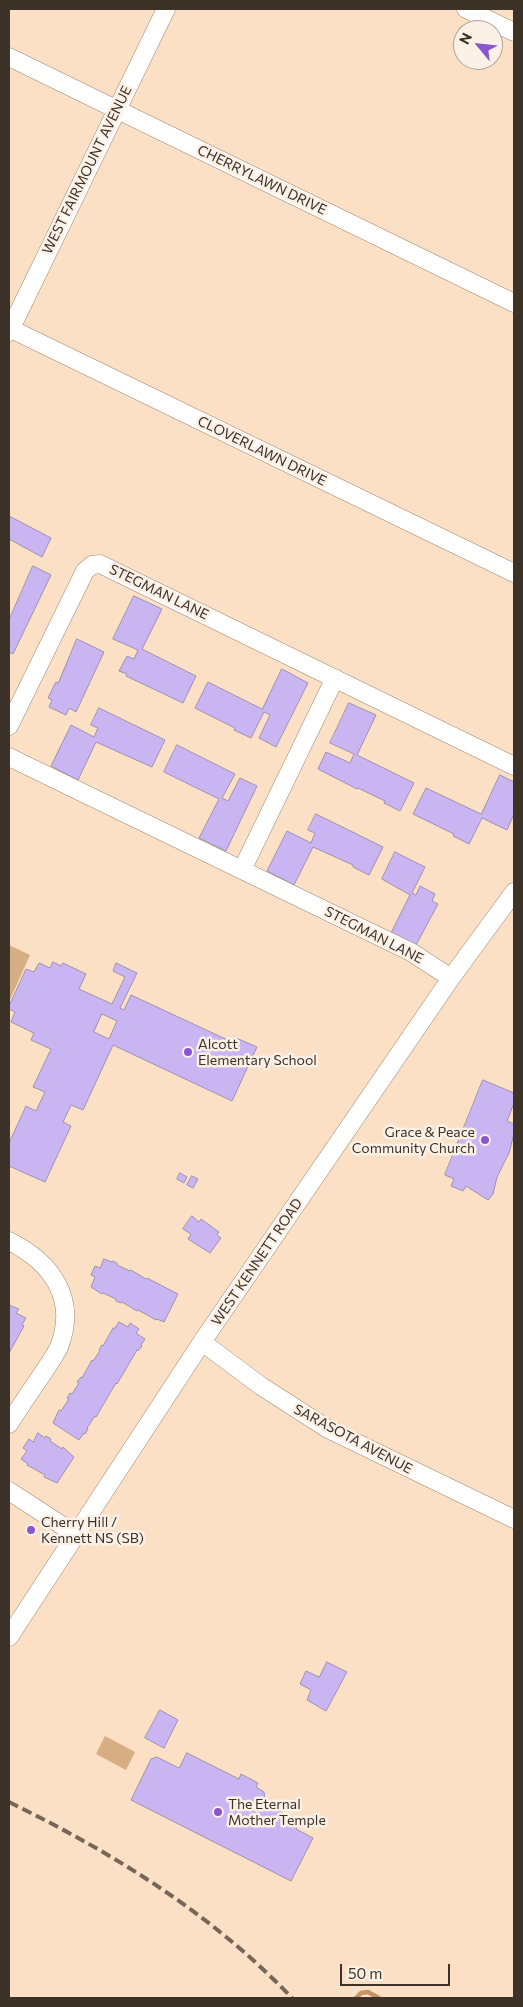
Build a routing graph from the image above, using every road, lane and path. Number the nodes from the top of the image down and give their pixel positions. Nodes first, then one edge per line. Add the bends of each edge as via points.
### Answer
1 (166, 9) edge
2 (466, 9) edge
3 (514, 32) edge
4 (9, 57) edge
5 (117, 110) junction
6 (514, 303) edge
7 (9, 329) edge
8 (514, 573) edge
9 (335, 678) junction
10 (9, 726) edge
11 (9, 756) edge
12 (514, 766) edge
13 (242, 870) junction
14 (514, 892) edge
15 (451, 978) junction
16 (9, 1241) edge
17 (202, 1342) junction
18 (9, 1424) edge
19 (9, 1491) edge
20 (514, 1519) edge
21 (75, 1534) junction
22 (9, 1637) edge

1 - 5 street, WEST FAIRMOUNT AVENUE
2 - 3 street
4 - 5 street, CHERRYLAWN DRIVE
5 - 6 street, CHERRYLAWN DRIVE
5 - 7 street, WEST FAIRMOUNT AVENUE
7 - 8 street, CLOVERLAWN DRIVE
9 - 10 street, STEGMAN LANE via 103,564 94,564 83,573
9 - 12 street, STEGMAN LANE
9 - 13 street
11 - 13 street, STEGMAN LANE
13 - 15 street, STEGMAN LANE via 411,952
14 - 15 street, WEST KENNETT ROAD
15 - 17 street, WEST KENNETT ROAD
16 - 18 street via 32,1253 48,1269 60,1290 64,1318 62,1337 54,1355
17 - 20 street, SARASOTA AVENUE via 261,1386 328,1429
17 - 21 street, WEST KENNETT ROAD
19 - 21 street
21 - 22 street, WEST KENNETT ROAD

